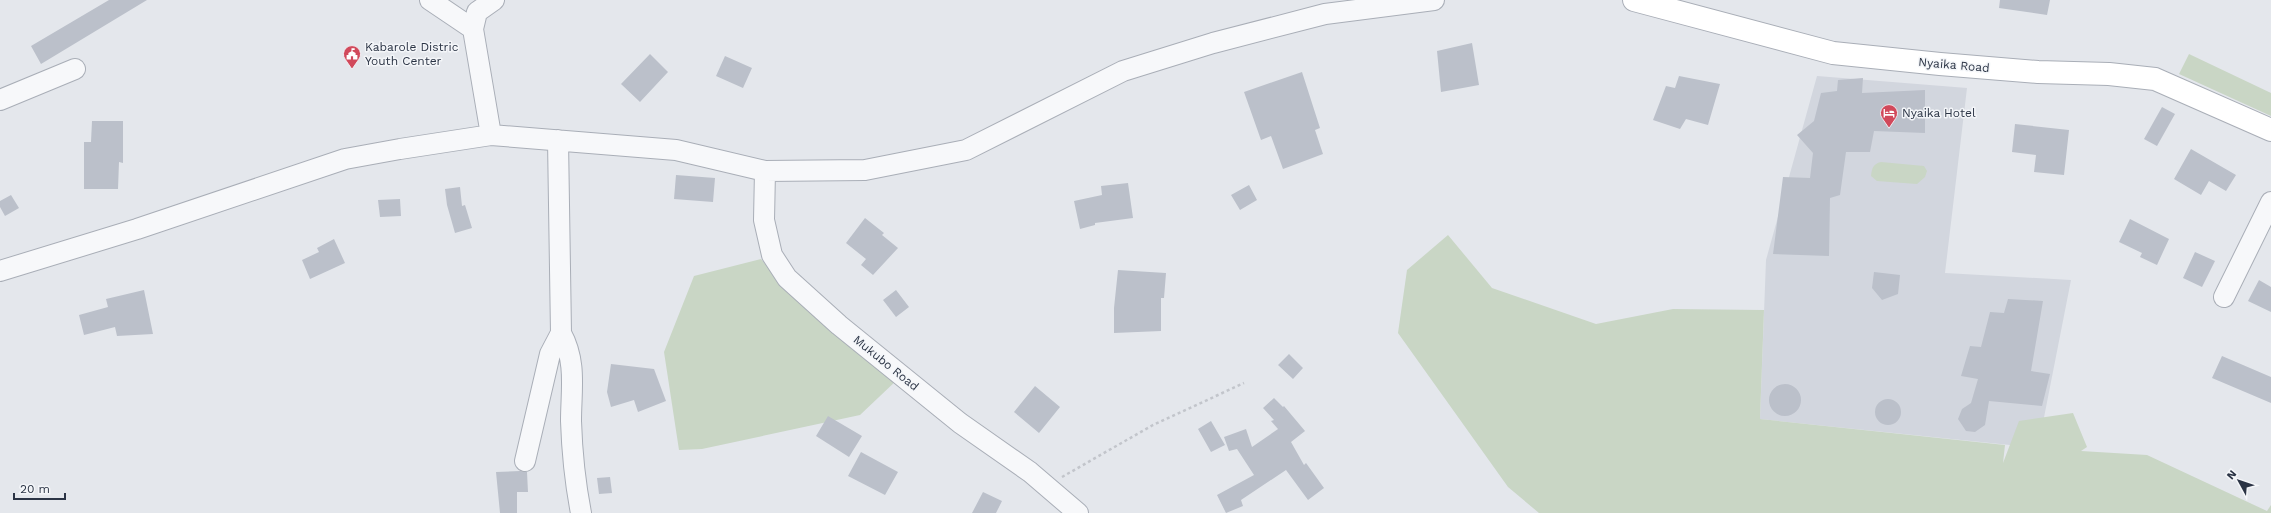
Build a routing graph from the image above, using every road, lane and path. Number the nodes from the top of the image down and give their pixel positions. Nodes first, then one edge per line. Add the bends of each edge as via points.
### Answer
1 (430, 0) edge
2 (494, 0) edge
3 (1434, 0) edge
4 (1634, 0) edge
5 (473, 30) junction
6 (75, 69) dead end
7 (0, 100) edge
8 (2271, 130) edge
9 (491, 135) junction
10 (558, 140) junction
11 (765, 171) junction
12 (2271, 202) edge
13 (0, 271) edge
14 (2224, 297) dead end
15 (562, 333) junction
16 (1244, 383) dead end
17 (525, 461) dead end
18 (1045, 485) junction
19 (581, 513) edge
20 (1078, 513) edge

1 - 5 street
2 - 5 street via 477,12
3 - 11 street via 1324,14 1214,43 1123,71 966,150 865,170
4 - 8 street, Nyaika Road via 1833,53 2038,72 2109,74 2155,79
5 - 9 street
6 - 7 street
9 - 10 street
9 - 13 street via 345,160 138,229
10 - 11 street via 676,150
10 - 15 street
11 - 18 street, Mukubo Road via 764,220 772,254 786,278 839,325 960,423
12 - 14 street
15 - 17 street via 550,354
15 - 19 street via 572,359 573,455 575,485
16 - 18 path via 1154,425
18 - 20 street, Mukubo Road

